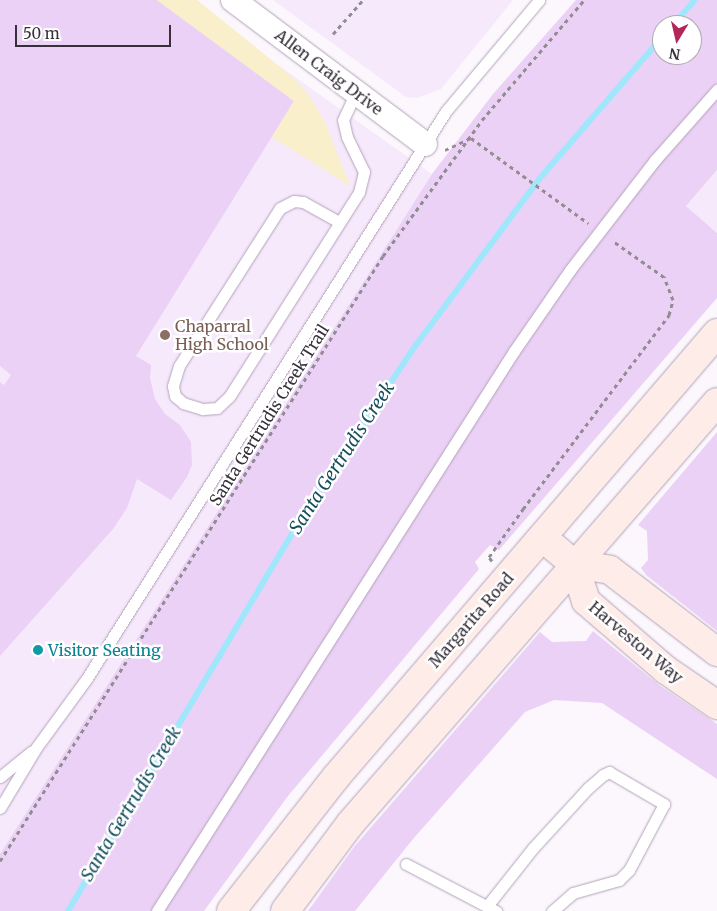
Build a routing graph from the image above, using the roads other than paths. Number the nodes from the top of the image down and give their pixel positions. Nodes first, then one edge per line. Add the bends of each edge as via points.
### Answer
1 (233, 0) edge
2 (539, 0) edge
3 (717, 90) edge
4 (356, 92) junction
5 (425, 144) junction
6 (339, 222) junction
7 (717, 333) edge
8 (717, 402) edge
9 (543, 538) junction
10 (574, 564) junction
11 (717, 652) edge
12 (717, 705) edge
13 (36, 748) junction
14 (0, 777) edge
15 (0, 808) edge
16 (406, 864) dead end
17 (491, 909) edge
18 (157, 911) edge
19 (231, 911) edge
20 (285, 911) edge
21 (552, 911) edge

1 - 4 street, Allen Craig Drive
2 - 5 lane via 446,111
3 - 18 lane via 655,160 570,270 353,599
4 - 5 street, Allen Craig Drive
4 - 6 lane via 343,120 347,137 360,161 363,182
5 - 13 lane via 87,678
6 - 6 lane via 303,202 294,201 280,208 179,366 173,386 175,396 183,403 203,409 217,408 228,397
7 - 9 main road, Margarita Road
8 - 10 main road
9 - 10 main road
9 - 19 main road, Margarita Road via 336,777
10 - 11 main road via 610,570
10 - 12 main road, Harveston Way via 586,601 666,670
10 - 20 main road via 350,824
13 - 14 lane
13 - 15 lane
16 - 17 lane
17 - 21 lane via 533,848 604,775 609,772 664,804 629,870 619,880 573,893

